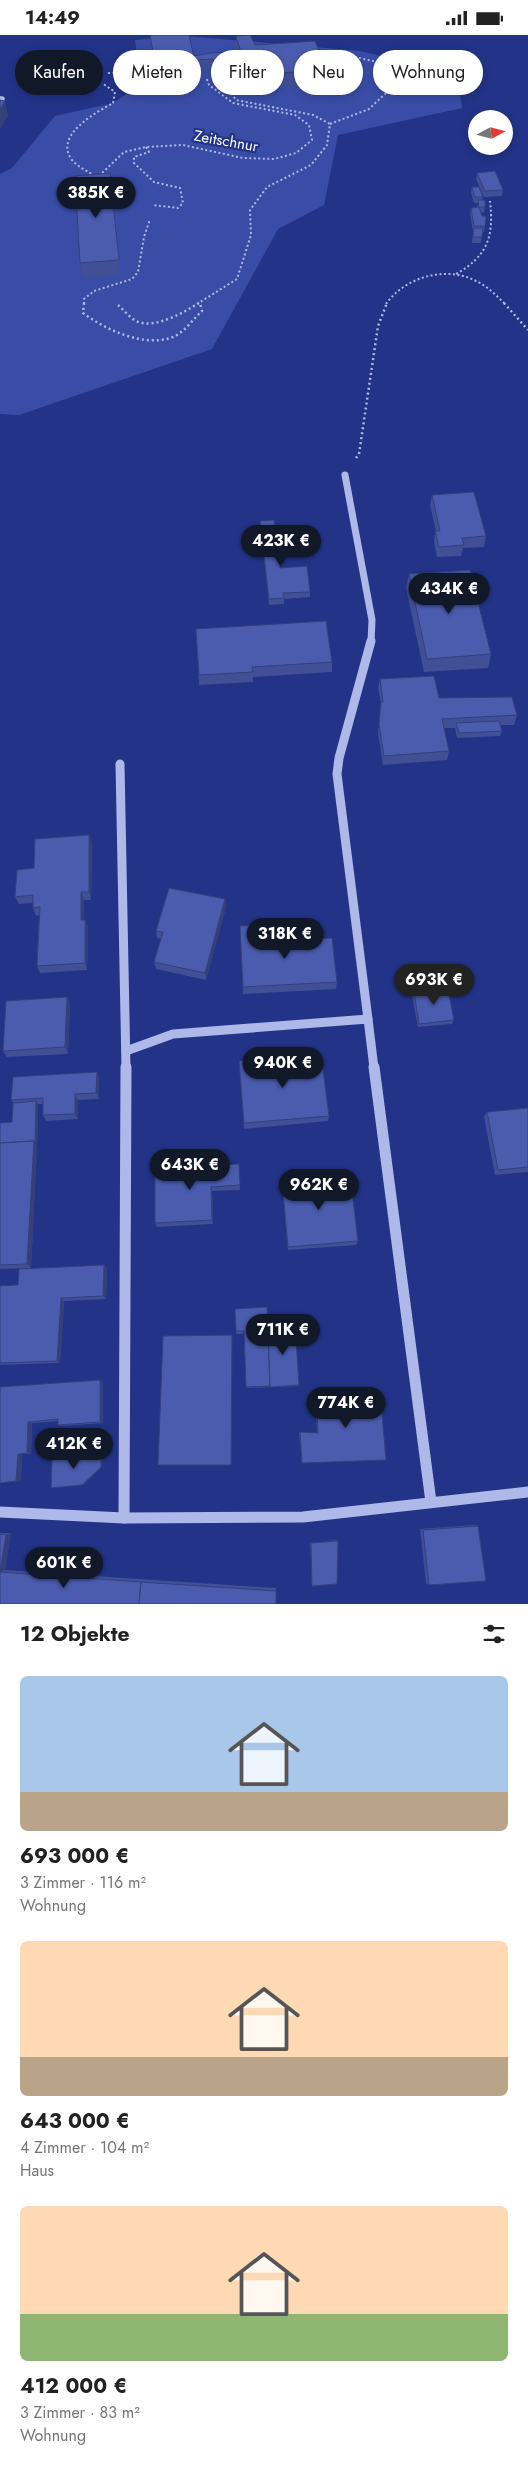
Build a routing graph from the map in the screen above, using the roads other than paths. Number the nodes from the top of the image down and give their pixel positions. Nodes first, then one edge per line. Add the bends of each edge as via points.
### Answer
1 (345, 475) road end
2 (120, 764) dead end
3 (368, 1019) junction
4 (126, 1051) junction
5 (528, 1492) edge
6 (431, 1503) junction
7 (0, 1512) edge
8 (124, 1518) junction

1 - 3 street via 372,620 371,644 339,758 338,774
2 - 4 street
3 - 4 street via 173,1034
3 - 6 street
4 - 8 street
5 - 6 street
6 - 8 street via 303,1517
7 - 8 street

